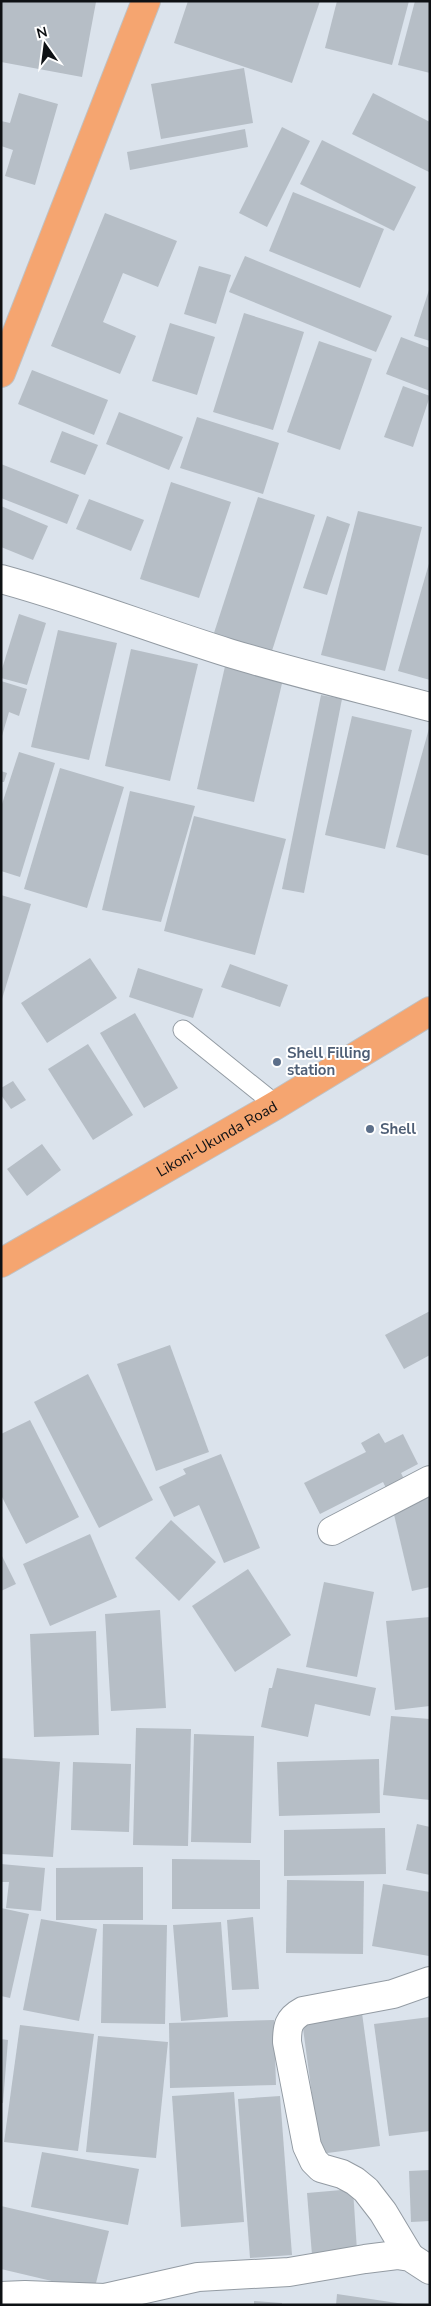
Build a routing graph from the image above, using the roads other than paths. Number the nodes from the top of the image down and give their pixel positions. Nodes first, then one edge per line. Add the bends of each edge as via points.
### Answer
1 (146, 1) edge
2 (1, 373) edge
3 (1, 579) edge
4 (430, 708) edge
5 (430, 1011) edge
6 (183, 1030) dead end
7 (276, 1105) junction
8 (1, 1263) edge
9 (430, 1480) edge
10 (332, 1531) dead end
11 (430, 1981) edge
12 (420, 2264) edge
13 (1, 2296) edge

1 - 2 highway
3 - 4 street via 231,653
5 - 7 highway, Likoni-Ukunda Road
6 - 7 lane
7 - 8 highway, Likoni-Ukunda Road
9 - 10 street
11 - 12 street via 393,1994 303,2011 293,2016 287,2026 287,2042 307,2146 314,2161 321,2168 342,2174 366,2190
12 - 13 street via 397,2256 381,2257 289,2272 198,2277 105,2298

